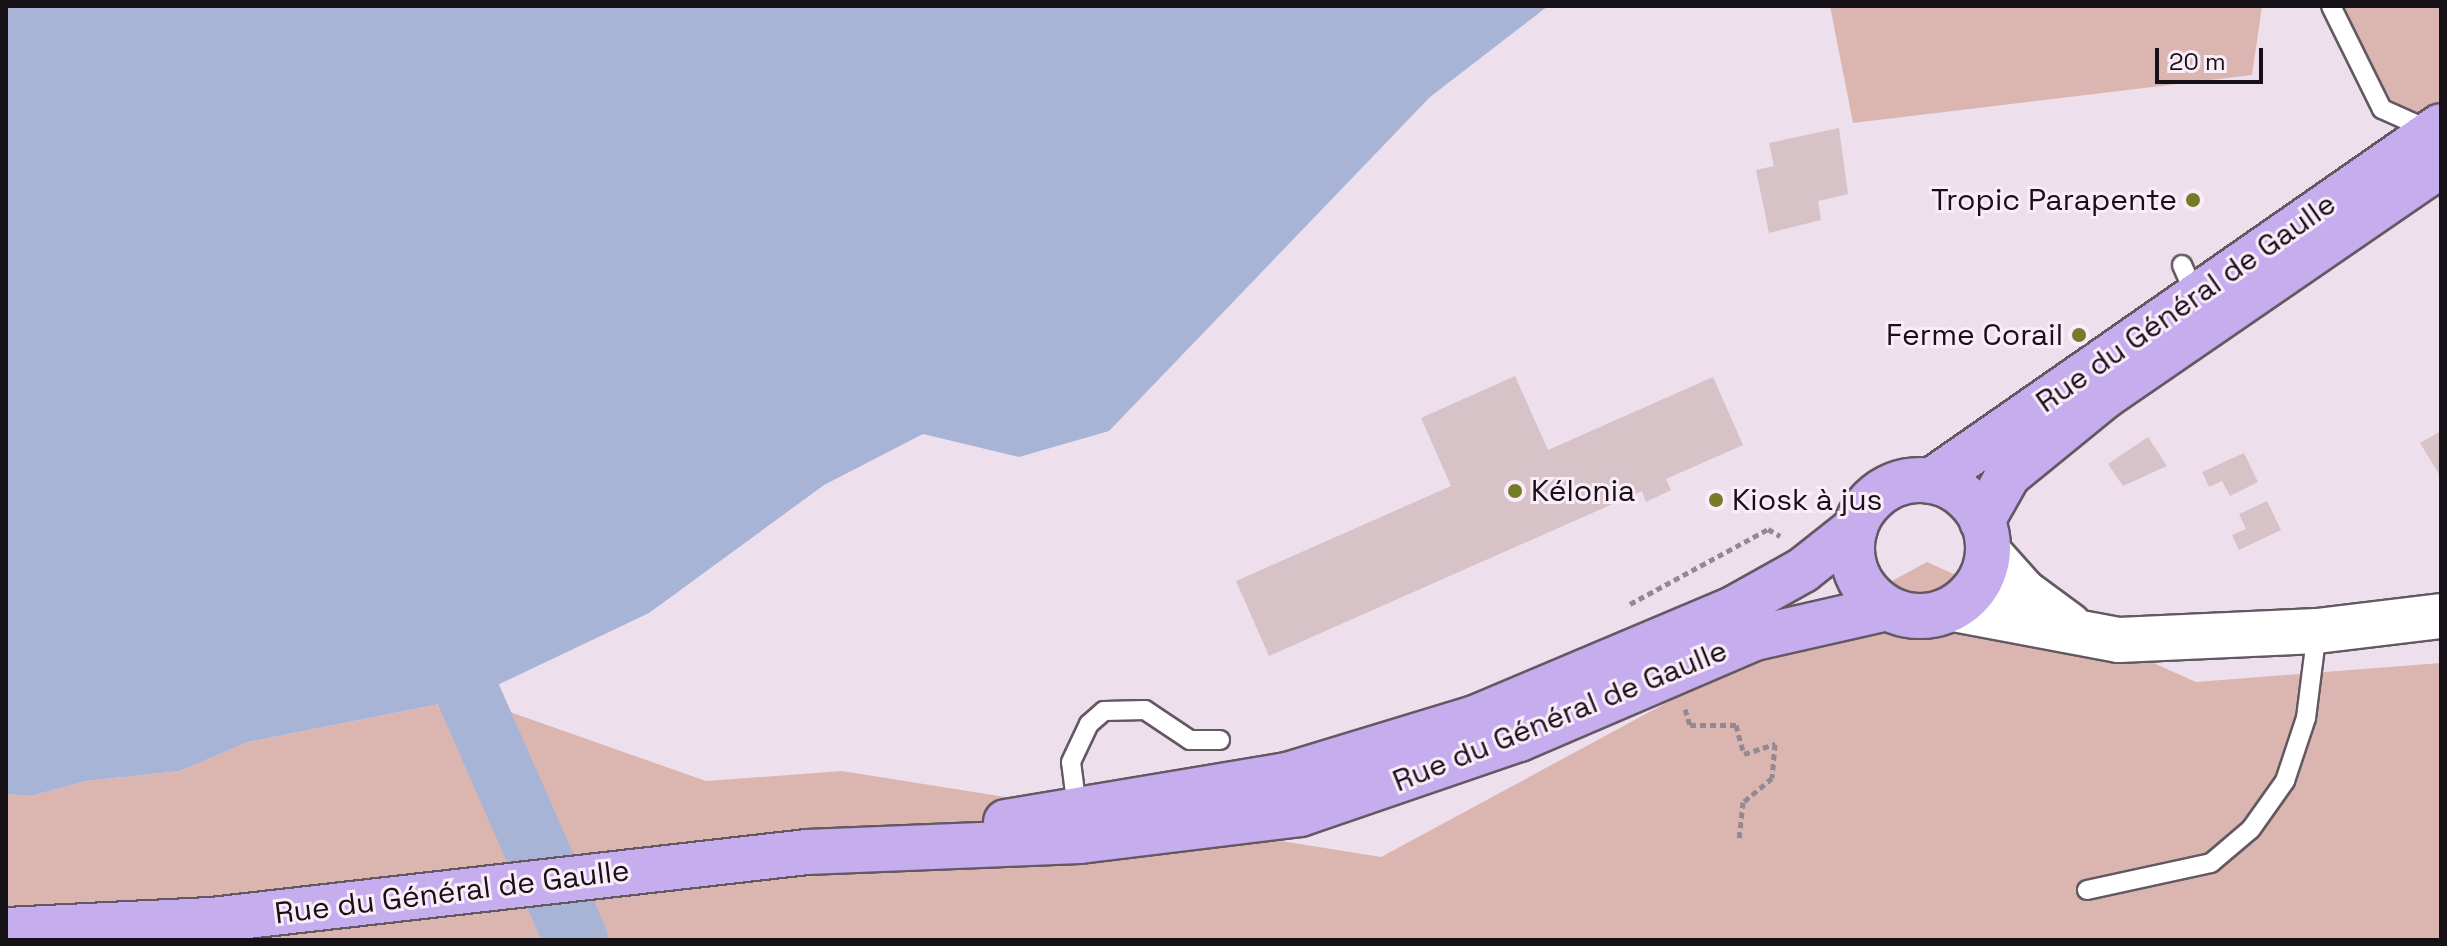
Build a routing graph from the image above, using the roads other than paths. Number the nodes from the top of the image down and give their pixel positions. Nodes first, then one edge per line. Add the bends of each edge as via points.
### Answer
1 (2331, 6) edge
2 (2438, 140) edge
3 (2195, 293) junction
4 (1916, 471) junction
5 (1851, 512) junction
6 (1986, 537) junction
7 (1887, 608) junction
8 (1953, 609) junction
9 (2441, 616) edge
10 (2317, 631) junction
11 (2081, 633) junction
12 (1220, 740) dead end
13 (1078, 824) junction
14 (2087, 890) dead end
15 (6, 930) edge

1 - 2 lane via 2382,109
2 - 3 main road, Rue du Général de Gaulle
3 - 4 main road, Rue du Général de Gaulle via 1986,449
3 - 6 main road, Rue du Général de Gaulle via 2008,475
4 - 5 main road, Rue du Général de Gaulle
4 - 6 main road via 1963,494
5 - 7 main road via 1857,574
5 - 13 main road, Rue du Général de Gaulle via 1803,570 1735,608 1475,718 1287,775
6 - 8 main road via 1971,595
6 - 11 main road via 2024,592
7 - 8 main road via 1930,616
7 - 13 main road, Rue du Général de Gaulle via 1755,638 1519,739 1300,814
8 - 11 main road
9 - 10 main road
10 - 11 main road via 2119,640
10 - 14 lane via 2306,718 2285,781 2251,829 2211,863
12 - 13 lane via 1190,740 1145,710 1104,711 1089,724 1071,762
13 - 15 main road, Rue du Général de Gaulle via 212,920

